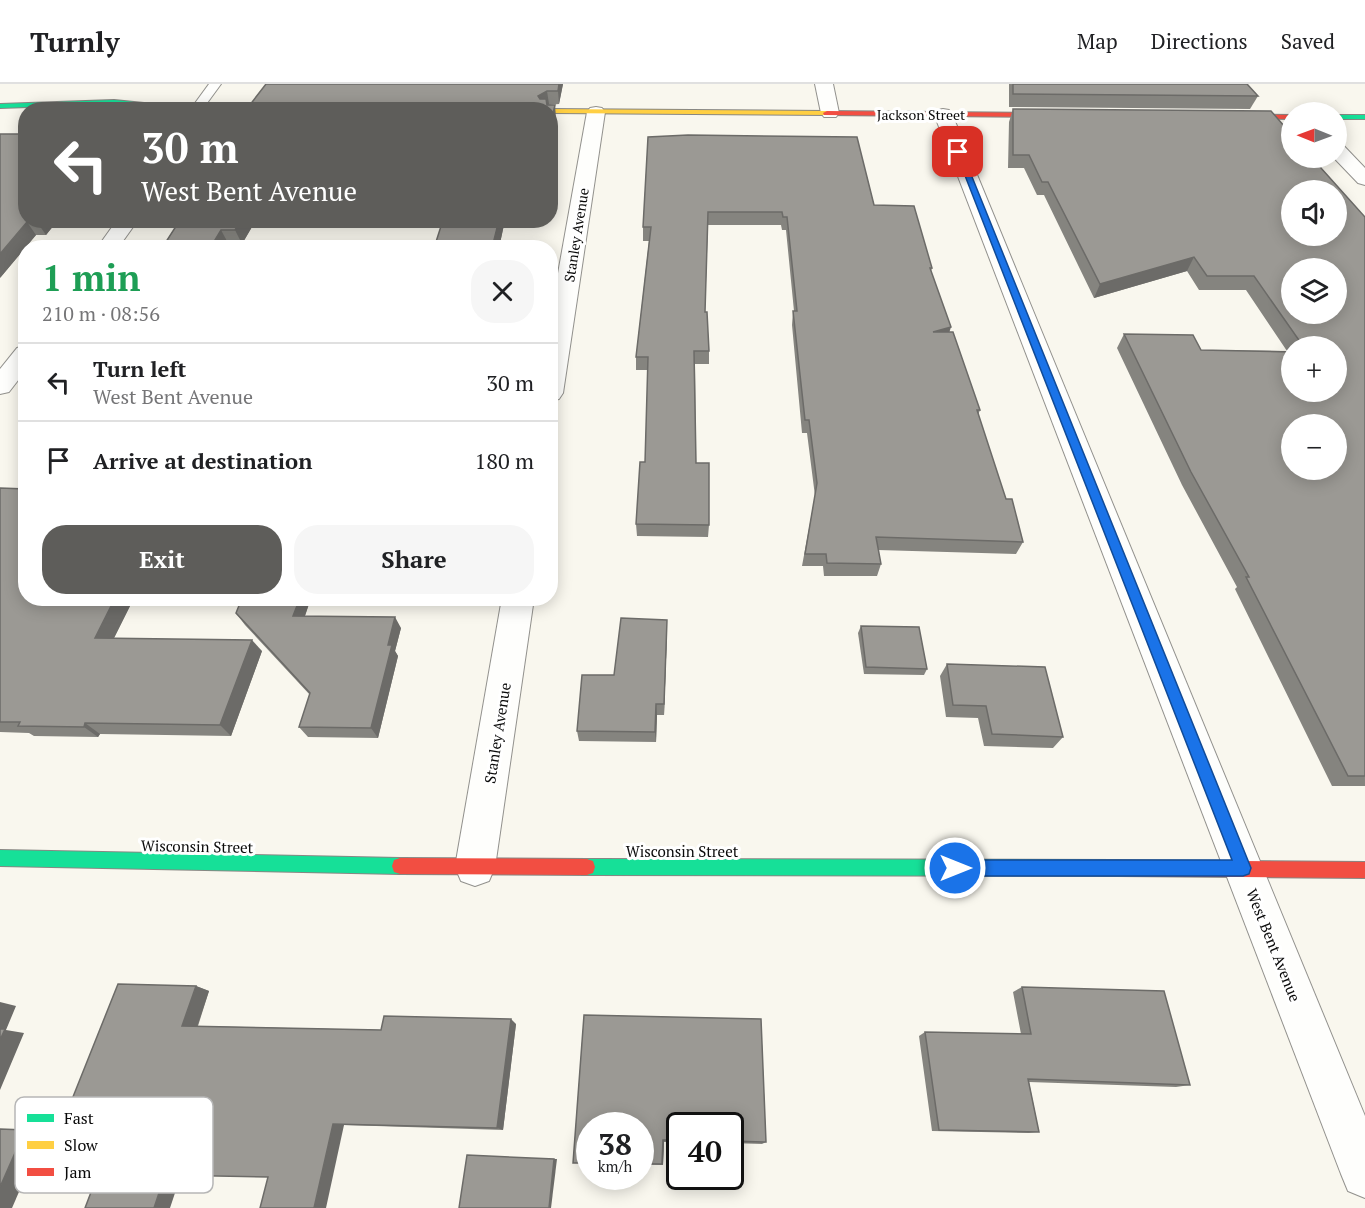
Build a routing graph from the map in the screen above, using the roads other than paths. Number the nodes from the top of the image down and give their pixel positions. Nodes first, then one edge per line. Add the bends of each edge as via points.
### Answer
1 (215, 84) edge
2 (824, 84) edge
3 (201, 102) edge
4 (18, 105) edge
5 (0, 106) edge
6 (558, 111) edge
7 (596, 112) junction
8 (830, 113) junction
9 (944, 114) junction
10 (1071, 115) edge
11 (1210, 116) edge
12 (1281, 117) edge
13 (1347, 117) edge
14 (1365, 117) edge
15 (1347, 160) edge
16 (1365, 179) edge
17 (558, 344) edge
18 (18, 363) edge
19 (0, 386) edge
20 (517, 606) edge
21 (0, 858) edge
22 (475, 867) junction
23 (1243, 868) junction
24 (1365, 870) edge
25 (1365, 1174) edge

1 - 3 lane
2 - 8 street
4 - 5 main road
6 - 7 main road, Jackson Street
7 - 8 main road, Jackson Street
7 - 17 street, Stanley Avenue
8 - 9 main road, Jackson Street
9 - 10 main road, Jackson Street
9 - 23 street, West Bent Avenue
11 - 12 main road
13 - 14 main road
15 - 16 street
18 - 19 street
20 - 22 street, Stanley Avenue
21 - 22 main road, Wisconsin Street
22 - 23 main road, Wisconsin Street
23 - 24 main road, Wisconsin Street
23 - 25 street, West Bent Avenue

